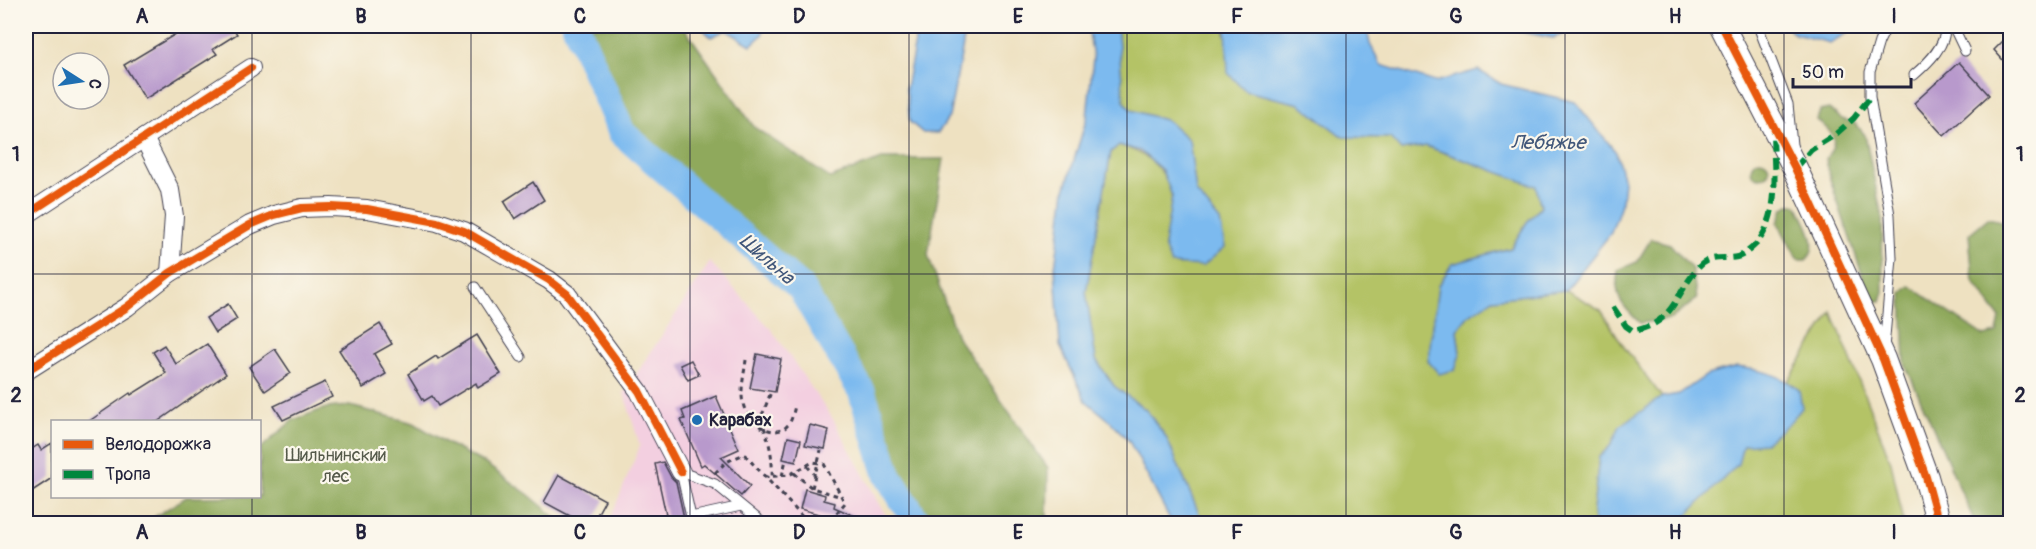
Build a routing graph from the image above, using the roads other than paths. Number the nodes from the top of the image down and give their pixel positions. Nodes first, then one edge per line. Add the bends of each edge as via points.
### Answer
1 (1722, 26) edge
2 (1758, 26) edge
3 (1887, 26) edge
4 (1945, 26) edge
5 (1953, 26) edge
6 (1965, 51) dead end
7 (251, 68) dead end
8 (1914, 75) dead end
9 (144, 138) junction
10 (1795, 168) junction
11 (26, 215) edge
12 (170, 273) junction
13 (475, 287) dead end
14 (521, 357) dead end
15 (1883, 359) junction
16 (26, 371) edge
17 (681, 472) junction
18 (741, 506) junction
19 (691, 520) edge
20 (764, 524) edge
21 (1939, 524) edge

1 - 10 street
2 - 10 lane via 1788,104
3 - 15 lane via 1870,72 1870,97 1890,214 1892,258
4 - 8 lane via 1938,49
5 - 6 lane
7 - 9 street
9 - 11 street
9 - 12 street via 170,190 174,216
10 - 15 street
12 - 16 street via 127,307
12 - 17 street via 250,225 302,208 367,209 464,231 567,294 639,391
13 - 14 lane
15 - 21 street
17 - 18 lane via 715,484
17 - 19 lane
18 - 19 lane
18 - 20 lane

